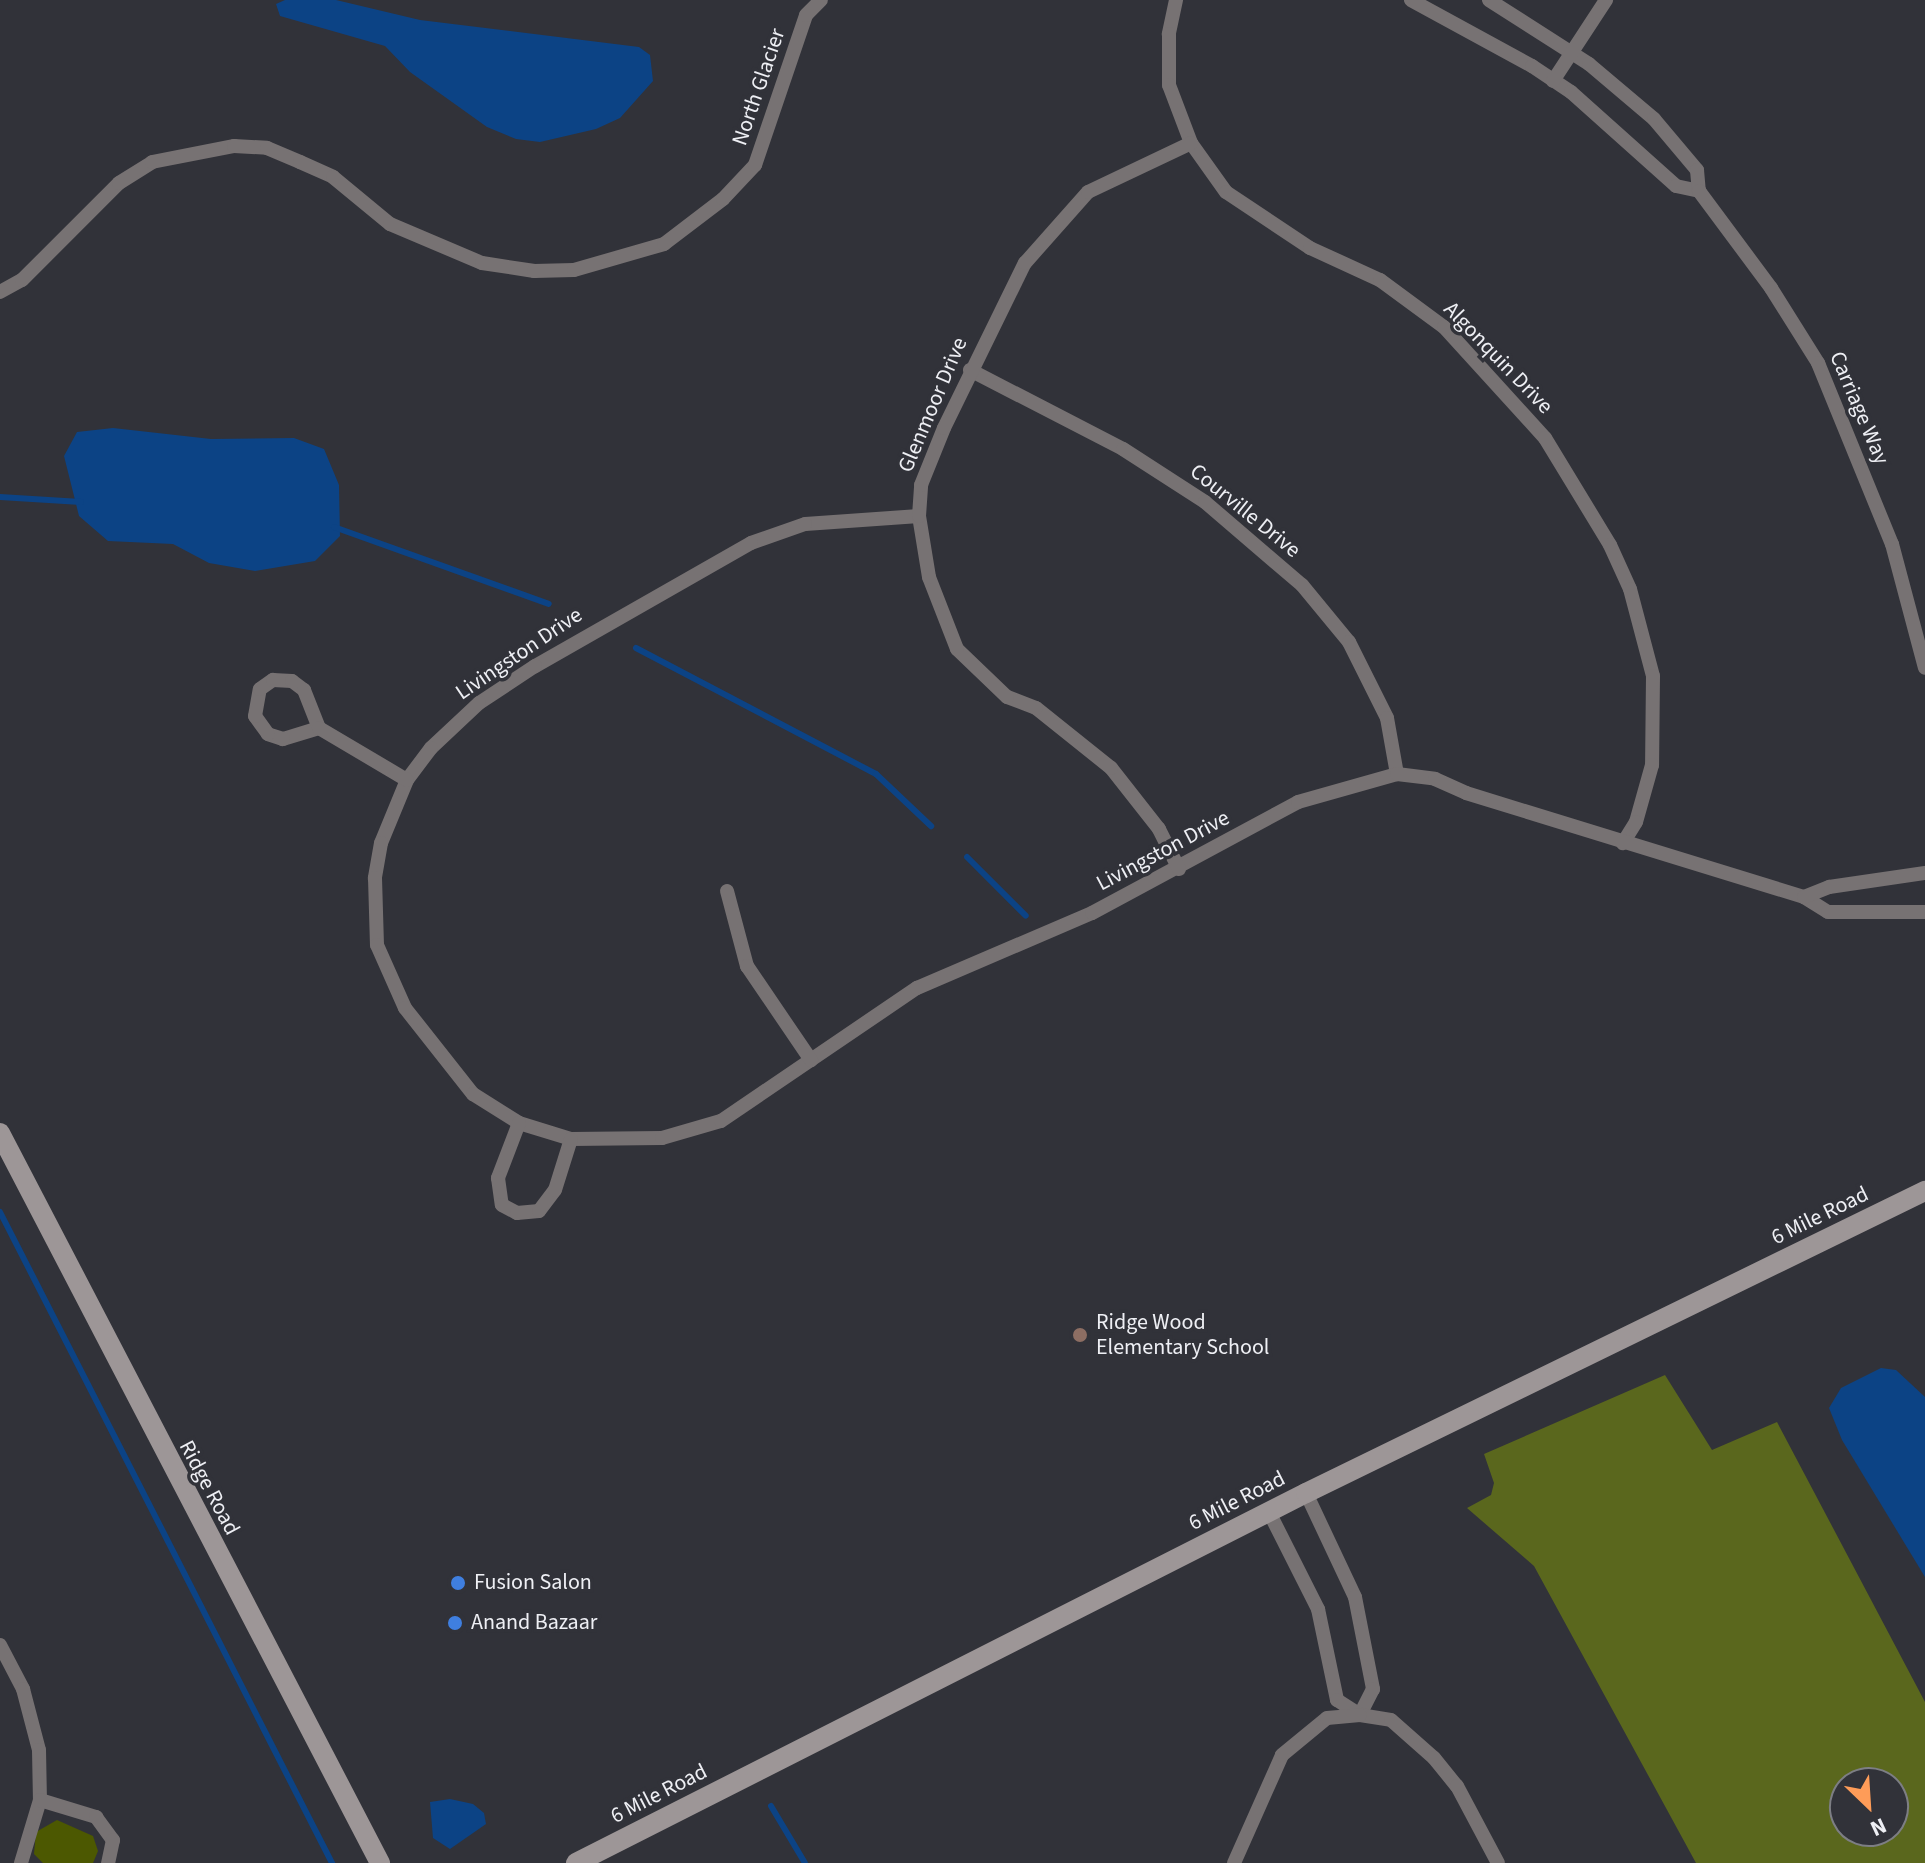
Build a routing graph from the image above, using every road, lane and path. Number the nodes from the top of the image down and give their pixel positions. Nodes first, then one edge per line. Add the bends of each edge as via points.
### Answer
1 (803, 0) edge
2 (821, 0) edge
3 (1176, 0) edge
4 (1411, 0) edge
5 (1489, 0) edge
6 (1606, 0) edge
7 (806, 15) junction
8 (1571, 50) junction
9 (1553, 81) junction
10 (1191, 143) junction
11 (1699, 191) junction
12 (0, 292) edge
13 (970, 370) junction
14 (919, 516) junction
15 (1925, 668) edge
16 (319, 728) junction
17 (1397, 774) junction
18 (407, 780) junction
19 (1623, 843) junction
20 (1179, 869) junction
21 (1925, 873) edge
22 (727, 891) dead end
23 (1804, 897) junction
24 (1925, 912) edge
25 (811, 1060) junction
26 (519, 1123) junction
27 (0, 1133) edge
28 (571, 1139) junction
29 (1925, 1191) edge
30 (1306, 1493) junction
31 (1269, 1512) junction
32 (0, 1645) edge
33 (1360, 1715) junction
34 (40, 1800) junction
35 (25, 1862) edge
36 (108, 1863) edge
37 (380, 1863) edge
38 (576, 1863) edge
39 (1234, 1863) edge
40 (1498, 1863) edge

1 - 7 street, North Glacier
2 - 7 street, North Glacier
3 - 10 street, Algonquin Drive via 1169,34 1169,85
4 - 9 street, Carriage Way
5 - 8 street, Carriage Way
6 - 8 street
7 - 12 street, North Glacier via 755,165 723,199 664,244 628,257 574,270 534,271 482,263 390,224 333,177 267,148 234,146 152,162 119,183 22,280
8 - 9 street
8 - 11 street, Carriage Way via 1677,143 1697,170
9 - 11 street, Carriage Way via 1676,186
10 - 13 street, Glenmoor Drive via 1088,192 1025,263
10 - 19 street, Algonquin Drive via 1226,192 1264,221 1380,280 1444,327 1516,405 1562,466 1610,545 1651,658 1652,765 1636,822
11 - 15 street, Carriage Way via 1771,288 1818,363 1892,544
13 - 14 street, Glenmoor Drive via 921,485
13 - 17 street, Courville Drive via 1123,449 1205,502 1302,585 1349,642 1387,718
14 - 18 street, Livingston Drive via 805,524 751,543 596,629 479,703 431,748
14 - 20 street, Glenmoor Drive via 929,577 957,649 1007,697 1036,708 1111,768 1159,829
16 - 16 street via 304,690 292,681 273,680 260,689 255,716 268,734 283,739
16 - 18 street
17 - 19 street, Livingston Drive via 1435,779
17 - 20 street, Livingston Drive via 1298,802
18 - 26 street, Livingston Drive via 377,866 377,945 405,1008 449,1070 473,1094
19 - 23 street, Livingston Drive
20 - 25 street, Livingston Drive via 917,988
21 - 23 street via 1829,887
22 - 25 street via 747,966
23 - 24 street, Livingston Drive via 1828,912 1856,916
25 - 28 street, Livingston Drive via 721,1121 662,1138
26 - 28 street, Livingston Drive
26 - 28 street via 498,1178 502,1205 517,1213 539,1211 555,1190
27 - 37 street, Ridge Road
29 - 30 street, 6 Mile Road
30 - 31 street, 6 Mile Road
30 - 33 street via 1355,1597 1373,1689
31 - 33 street via 1318,1609 1337,1700
31 - 38 street, 6 Mile Road
32 - 34 street via 33,1720
33 - 39 street via 1327,1718 1282,1755
33 - 40 street via 1391,1720 1434,1758 1457,1786
34 - 35 street
34 - 36 street via 96,1817 113,1840

